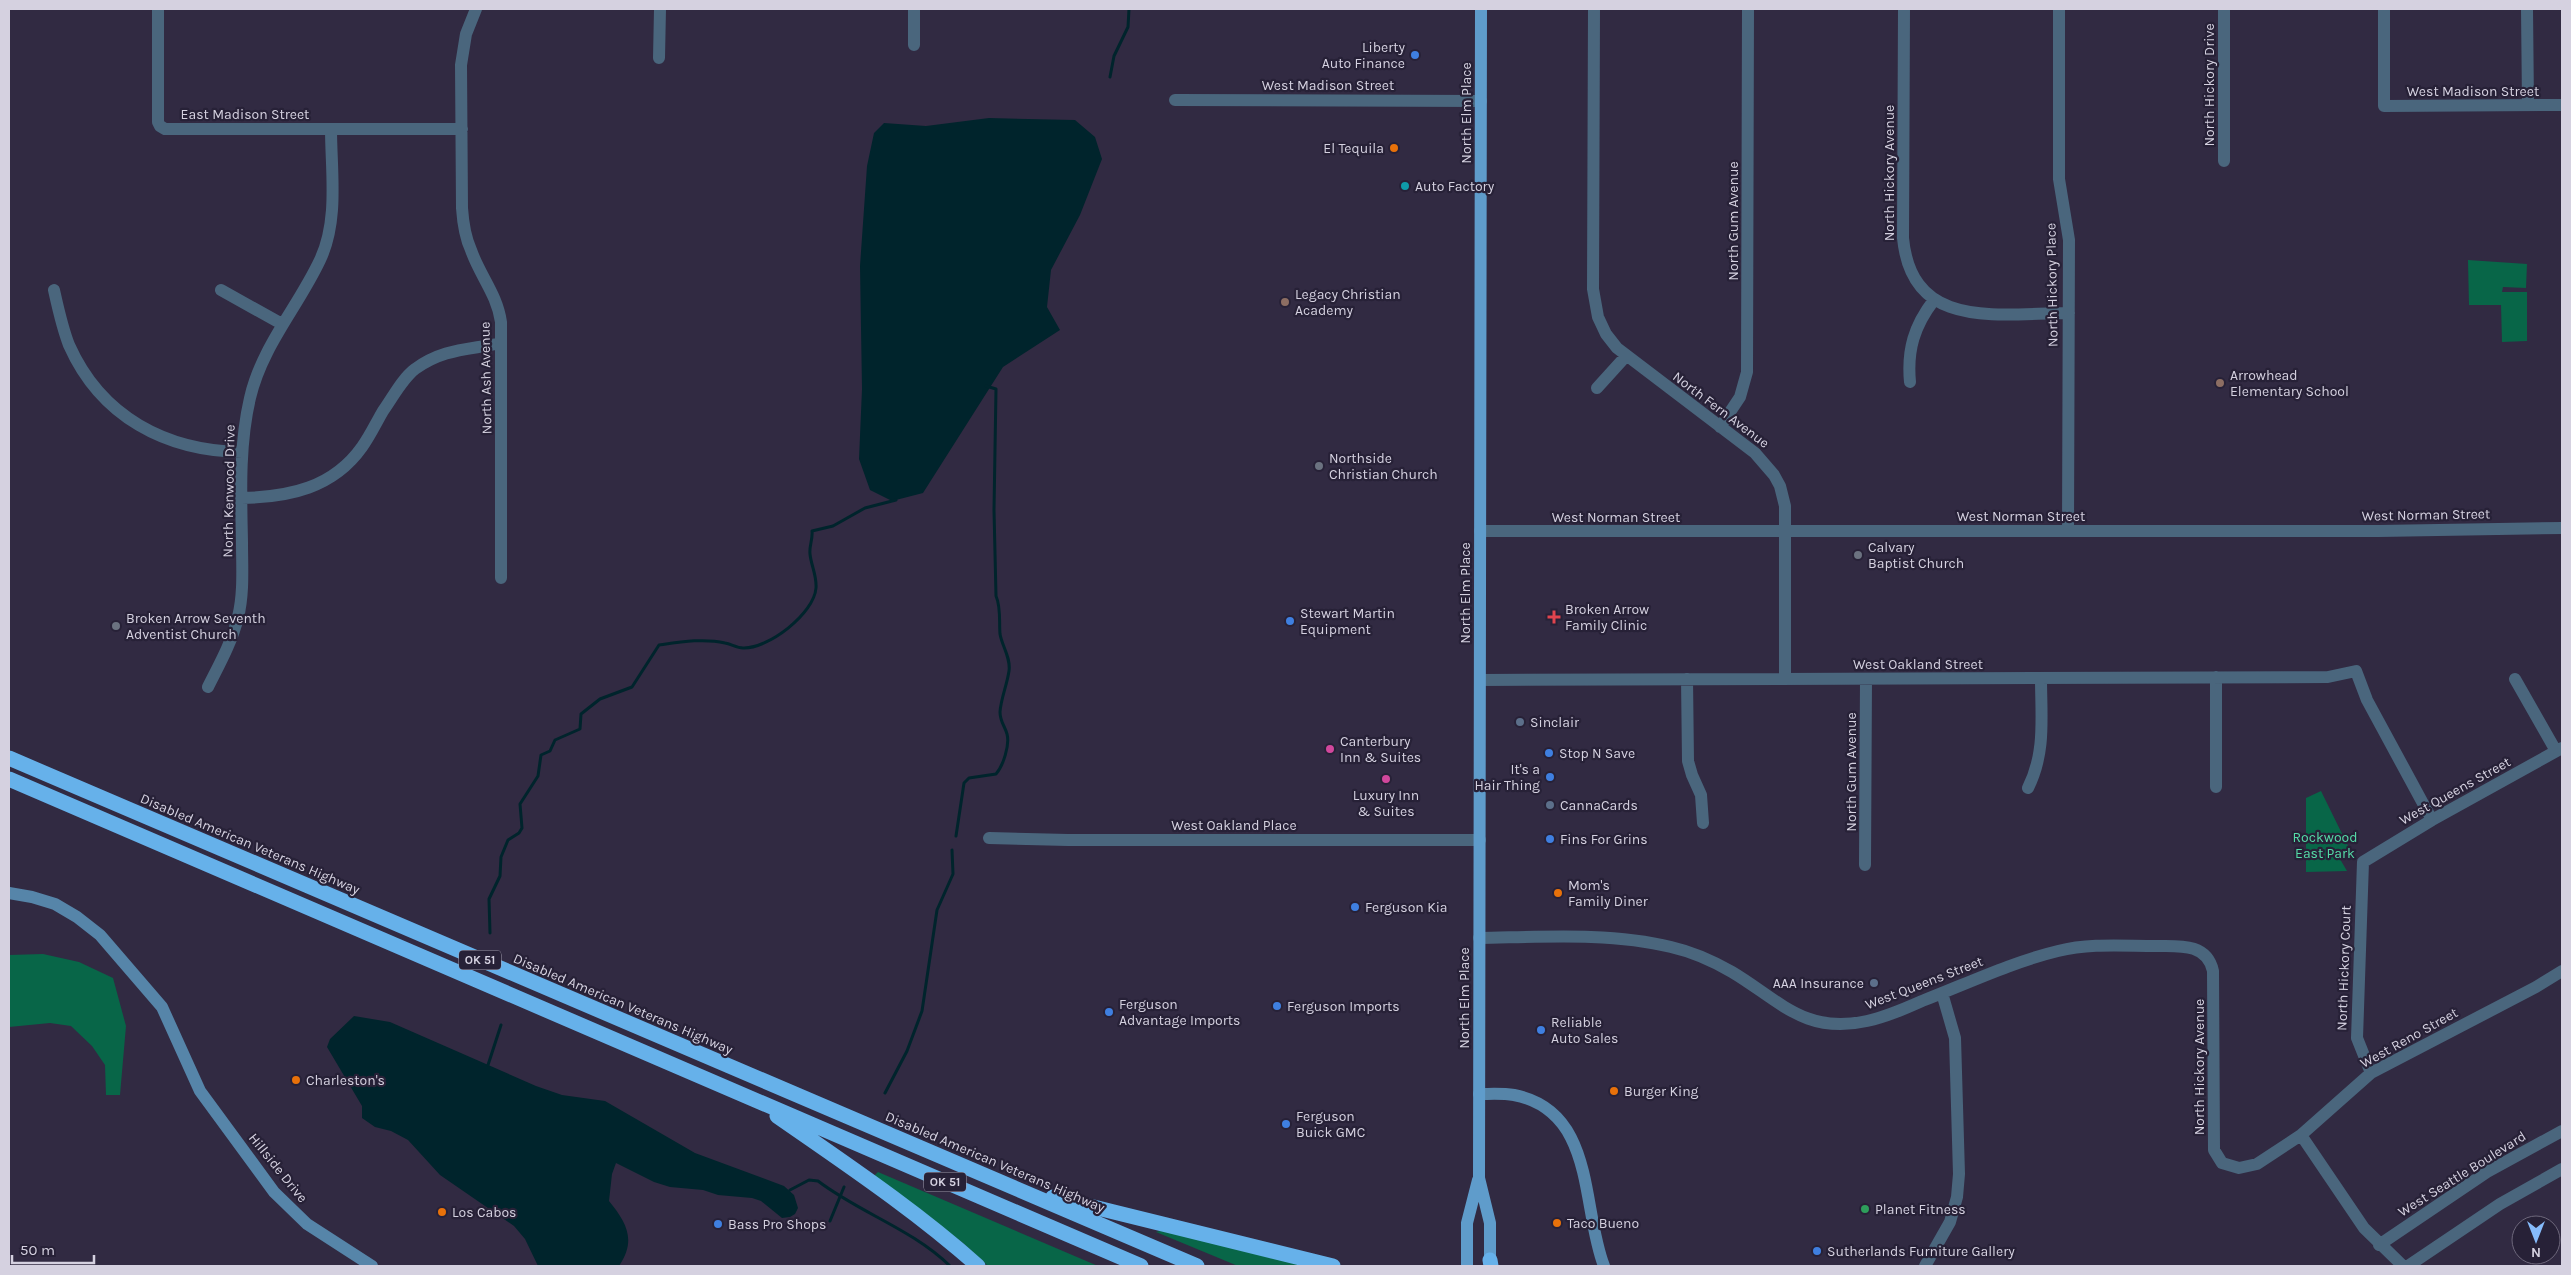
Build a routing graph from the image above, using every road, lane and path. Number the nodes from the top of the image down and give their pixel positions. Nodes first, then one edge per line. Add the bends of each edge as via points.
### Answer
1 (158, 9) edge
2 (476, 9) edge
3 (660, 9) edge
4 (914, 9) edge
5 (1481, 9) edge
6 (1594, 9) edge
7 (1748, 9) edge
8 (1904, 9) edge
9 (2059, 9) edge
10 (2224, 9) edge
11 (2384, 9) edge
12 (2527, 9) edge
13 (914, 45) dead end
14 (659, 58) dead end
15 (1175, 100) dead end
16 (1480, 101) junction
17 (2528, 105) junction
18 (2562, 105) edge
19 (331, 129) junction
20 (462, 129) junction
21 (2224, 161) dead end
22 (54, 290) dead end
23 (221, 290) dead end
24 (1934, 300) junction
25 (2068, 313) junction
26 (282, 324) junction
27 (502, 344) junction
28 (1626, 356) junction
29 (1910, 382) dead end
30 (1598, 388) dead end
31 (1720, 426) junction
32 (242, 452) junction
33 (242, 498) junction
34 (2562, 528) edge
35 (1480, 531) junction
36 (1785, 531) junction
37 (2068, 531) junction
38 (501, 578) dead end
39 (2216, 677) junction
40 (2041, 678) junction
41 (1866, 679) junction
42 (2515, 679) dead end
43 (1480, 680) junction
44 (1687, 680) junction
45 (1785, 680) junction
46 (208, 687) dead end
47 (2559, 750) edge
48 (9, 758) edge
49 (9, 779) edge
50 (2216, 787) dead end
51 (2028, 788) dead end
52 (2432, 820) junction
53 (1703, 823) dead end
54 (989, 838) dead end
55 (1480, 840) junction
56 (2363, 862) joint
57 (1865, 865) dead end
58 (9, 894) edge
59 (1479, 938) junction
60 (2210, 962) joint
61 (2562, 970) edge
62 (1942, 993) junction
63 (2371, 1073) junction
64 (1479, 1094) junction
65 (750, 1098) junction
66 (2562, 1131) edge
67 (2301, 1135) junction
68 (2227, 1166) joint
69 (2562, 1171) edge
70 (1479, 1178) junction
71 (1012, 1187) junction
72 (2379, 1245) junction
73 (1490, 1264) edge
74 (372, 1266) edge
75 (978, 1266) edge
76 (1141, 1266) edge
77 (1197, 1266) edge
78 (1333, 1266) edge
79 (1467, 1266) edge
80 (1604, 1266) edge
81 (1925, 1266) edge
82 (2403, 1266) edge
83 (2408, 1266) edge

1 - 19 street, East Madison Street via 160,126 165,129
2 - 20 street, North Ash Avenue via 463,46
3 - 14 street
4 - 13 street
5 - 16 main road, North Elm Place
6 - 28 street, North Fern Avenue via 1593,289 1602,326
7 - 31 street, North Gum Avenue via 1747,372 1740,397
8 - 24 street, North Hickory Avenue via 1904,250 1912,277
9 - 25 street, North Hickory Place via 2059,179 2068,231
10 - 21 street, North Hickory Drive
11 - 17 street, West Madison Street via 2384,106
12 - 17 street
15 - 16 street, West Madison Street
16 - 35 main road, North Elm Place
17 - 18 street, West Madison Street
19 - 20 street
19 - 26 street, North Kenwood Drive via 332,207 328,236 320,260
20 - 27 street, North Ash Avenue via 463,223 471,251 499,307
22 - 32 street via 65,333 76,359 111,405 142,428 169,440 201,449
23 - 26 street
24 - 25 street via 1968,313
24 - 29 street via 1910,347
25 - 37 street, North Hickory Place
26 - 32 street, North Kenwood Drive via 256,376 244,423
27 - 33 street via 454,350 415,370 393,395 363,447 330,478 283,496
27 - 38 street, North Ash Avenue
28 - 30 street
28 - 31 street, North Fern Avenue
31 - 36 street, North Fern Avenue via 1762,459 1774,475 1784,497
32 - 33 street, North Kenwood Drive
33 - 46 street, North Kenwood Drive via 239,613
34 - 37 street, West Norman Street
35 - 36 street, West Norman Street
35 - 43 main road, North Elm Place
36 - 37 street, West Norman Street
36 - 45 street, North Fern Avenue
39 - 40 street, West Oakland Street
39 - 50 street
39 - 52 street, West Oakland Street via 2328,677 2356,670 2367,700
40 - 41 street, West Oakland Street
40 - 51 street via 2041,752 2038,769
41 - 45 street, West Oakland Street
41 - 57 street, North Gum Avenue
42 - 47 street
43 - 44 street, West Oakland Street
43 - 55 main road, North Elm Place
44 - 45 street, West Oakland Street
44 - 53 street via 1688,761 1701,796
47 - 52 street, West Queens Street
48 - 71 highway, Disabled American Veterans Highway / OK 51
49 - 65 highway, OK 51
52 - 56 street, West Queens Street
54 - 55 street, West Oakland Place
55 - 59 main road, North Elm Place
56 - 63 street, North Hickory Court via 2357,1038
58 - 74 street, Hillside Drive via 54,904 100,935 162,1007 200,1091 274,1192 307,1224
59 - 62 street, West Queens Street via 1605,939 1670,946 1714,962 1799,1016 1824,1022 1866,1022
59 - 64 main road, North Elm Place
60 - 62 street, West Queens Street via 2200,951 2187,946 2085,946 2047,954
60 - 68 street, North Hickory Avenue via 2214,987 2214,1150 2218,1160
61 - 63 street, West Reno Street via 2536,987
62 - 81 street via 1955,1038 1959,1174 1950,1222
63 - 67 street, West Reno Street
64 - 70 main road, North Elm Place
64 - 80 street via 1512,1095 1537,1103 1569,1132 1584,1178
65 - 75 highway via 937,1229
65 - 76 highway, OK 51
66 - 72 street, West Seattle Boulevard via 2487,1172
67 - 68 street, West Reno Street via 2258,1164
67 - 72 street
69 - 83 street via 2500,1204
70 - 73 main road, North Elm Place via 1490,1223
70 - 79 main road, North Elm Place via 1467,1223
71 - 77 highway, Disabled American Veterans Highway / OK 51
71 - 78 highway
72 - 82 street

